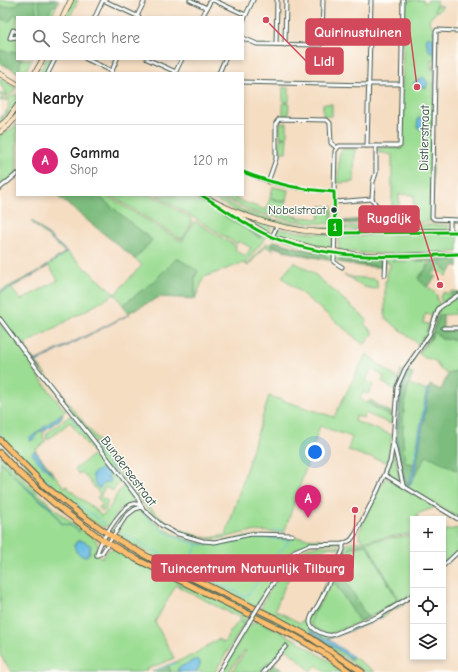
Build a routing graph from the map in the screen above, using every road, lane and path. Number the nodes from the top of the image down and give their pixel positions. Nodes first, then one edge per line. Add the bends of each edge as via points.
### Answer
1 (71, 0) edge
2 (103, 0) edge
3 (145, 0) edge
4 (190, 0) edge
5 (253, 0) edge
6 (277, 0) edge
7 (286, 0) edge
8 (323, 0) edge
9 (370, 0) edge
10 (402, 0) edge
11 (206, 8) junction
12 (63, 16) edge
13 (95, 16) edge
14 (136, 16) edge
15 (138, 16) edge
16 (202, 16) edge
17 (246, 16) junction
18 (244, 19) edge
19 (370, 26) junction
20 (402, 27) junction
21 (458, 31) edge
22 (16, 32) edge
23 (16, 37) edge
24 (244, 38) edge
25 (276, 44) junction
26 (287, 45) junction
27 (43, 60) edge
28 (54, 60) edge
29 (88, 60) edge
30 (117, 60) edge
31 (149, 60) edge
32 (181, 60) edge
33 (225, 60) edge
34 (36, 72) edge
35 (38, 72) edge
36 (48, 72) edge
37 (111, 72) edge
38 (175, 72) edge
39 (219, 72) edge
40 (0, 74) edge
41 (244, 82) edge
42 (16, 83) edge
43 (369, 84) junction
44 (401, 84) junction
45 (16, 107) edge
46 (16, 117) edge
47 (0, 126) edge
48 (0, 132) edge
49 (367, 146) junction
50 (376, 146) junction
51 (336, 148) junction
52 (244, 172) edge
53 (16, 175) edge
54 (268, 182) junction
55 (0, 188) edge
56 (334, 192) junction
57 (203, 196) edge
58 (372, 199) junction
59 (335, 202) junction
60 (216, 203) junction
61 (378, 208) dead end
62 (450, 220) junction
63 (458, 220) edge
64 (277, 226) junction
65 (450, 231) junction
66 (458, 232) edge
67 (335, 233) junction
68 (272, 237) junction
69 (335, 252) junction
70 (458, 254) edge
71 (386, 256) junction
72 (342, 267) dead end
73 (385, 275) dead end
74 (458, 295) edge
75 (0, 319) edge
76 (443, 328) dead end
77 (458, 328) edge
78 (0, 440) edge
79 (393, 442) junction
80 (0, 452) edge
81 (385, 475) junction
82 (403, 485) junction
83 (142, 508) junction
84 (458, 519) edge
85 (107, 533) junction
86 (292, 535) dead end
87 (113, 537) junction
88 (103, 540) junction
89 (108, 544) junction
90 (342, 544) junction
91 (458, 552) edge
92 (446, 563) edge
93 (410, 597) edge
94 (286, 646) dead end
95 (219, 672) edge
96 (263, 672) edge
97 (350, 672) edge
98 (362, 672) edge

1 - 12 street
2 - 13 street
2 - 14 street
3 - 15 street
4 - 11 street
5 - 17 street
6 - 25 street
7 - 26 street
8 - 26 street via 320,45
9 - 19 street
10 - 20 street
11 - 16 street
11 - 17 street via 213,0
17 - 18 street
19 - 20 street
19 - 43 street
20 - 44 street
21 - 62 street, Distlerstraat via 436,32 432,217
22 - 23 street via 12,30 10,38
24 - 25 street via 256,44
25 - 26 street
27 - 34 street
27 - 35 street
28 - 36 street
29 - 37 street
30 - 37 street
31 - 38 street
32 - 38 street
33 - 39 street
40 - 42 street
41 - 43 street
43 - 44 street
43 - 49 street
44 - 50 street via 400,146
45 - 47 street
46 - 48 street
49 - 50 street
49 - 51 street via 345,145
50 - 58 street via 376,173
51 - 54 street via 331,143 330,123 327,120 279,119 276,123 276,159
51 - 56 street
52 - 54 street
53 - 55 street
54 - 56 street via 297,189
56 - 59 street
57 - 60 street
58 - 59 street
58 - 61 street
59 - 67 street
60 - 64 street
60 - 68 street
62 - 63 street, Distlerstraat
62 - 65 street
64 - 67 street
64 - 68 street
65 - 66 street
65 - 67 street
67 - 69 street
68 - 69 street
69 - 71 street
69 - 72 street via 334,262
70 - 71 street
71 - 73 street
74 - 79 street via 439,308 429,335 405,370 397,387
75 - 83 street, Bundersestraat via 137,497
76 - 77 street
78 - 85 main road via 45,486
79 - 81 street
79 - 82 street
80 - 88 main road via 19,473 61,509
81 - 82 street
81 - 90 street via 356,533 351,540
82 - 84 street
83 - 85 street via 136,504 129,505
83 - 86 street, Bundersestraat via 170,530 203,541 215,542 251,534
83 - 87 street via 137,508 126,516
85 - 87 main road
85 - 88 street
87 - 89 street
87 - 98 main road via 308,636
88 - 89 main road
88 - 89 street via 97,555 102,553
89 - 97 main road via 294,636
90 - 93 street via 343,550 311,616 313,628 327,636 332,635 379,616
90 - 95 street, bridge via 308,545 295,551
91 - 92 street
94 - 96 street

